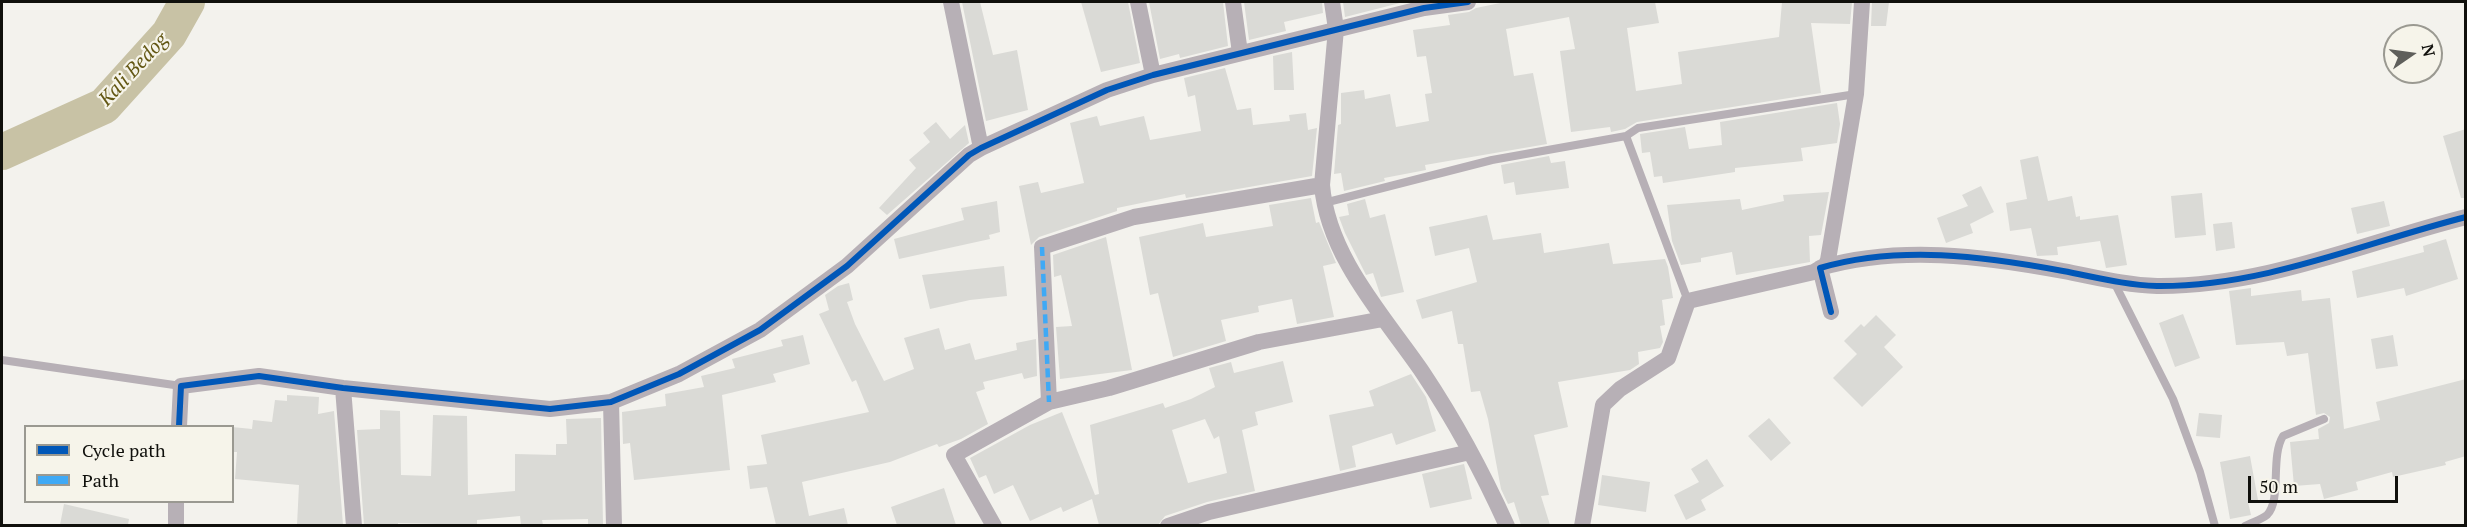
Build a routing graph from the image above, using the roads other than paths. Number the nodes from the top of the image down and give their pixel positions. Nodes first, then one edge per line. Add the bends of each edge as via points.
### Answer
1 (951, 2) edge
2 (1138, 2) edge
3 (1233, 2) edge
4 (1332, 2) edge
5 (1468, 2) edge
6 (1862, 2) edge
7 (1424, 5) edge
8 (1336, 30) junction
9 (1240, 53) junction
10 (1153, 75) junction
11 (1856, 94) junction
12 (1626, 136) junction
13 (981, 148) junction
14 (1322, 185) junction
15 (1324, 202) junction
16 (2466, 218) edge
17 (1820, 268) junction
18 (2115, 284) junction
19 (1688, 301) junction
20 (1831, 312) dead end
21 (1383, 319) junction
22 (2, 360) edge
23 (181, 386) junction
24 (343, 388) junction
25 (611, 402) junction
26 (1049, 402) junction
27 (2324, 418) dead end
28 (179, 425) edge
29 (1470, 452) junction
30 (177, 503) edge
31 (176, 525) edge
32 (354, 525) edge
33 (614, 525) edge
34 (994, 525) edge
35 (1168, 525) edge
36 (1507, 525) edge
37 (1582, 525) edge
38 (2215, 525) edge
39 (2245, 525) edge

1 - 13 street
2 - 10 street
3 - 9 street
4 - 8 street
5 - 7 street
6 - 11 street
7 - 8 street
8 - 9 street
8 - 14 street
9 - 10 street
10 - 13 street via 1107,90
11 - 12 lane via 1638,128
11 - 17 street via 1828,260
12 - 15 lane via 1492,160
12 - 19 lane
13 - 25 street via 847,266 760,330 679,374
14 - 15 street
14 - 26 street via 1134,217 1042,247
15 - 21 street via 1344,253
16 - 18 street via 2287,270 2158,286
17 - 18 street via 1863,257 1968,255 2065,271
17 - 19 street
17 - 20 street
18 - 38 lane via 2173,399
19 - 37 street via 1668,358 1620,389 1603,405
21 - 26 street via 1259,342 1109,388
21 - 29 street via 1422,372
22 - 23 lane
23 - 24 street via 260,376
23 - 28 street
24 - 25 street via 550,409
24 - 32 street
25 - 33 street
26 - 34 street via 954,455
27 - 39 lane via 2283,436 2278,444 2270,510
29 - 35 street via 1209,512
29 - 36 street
30 - 31 street

